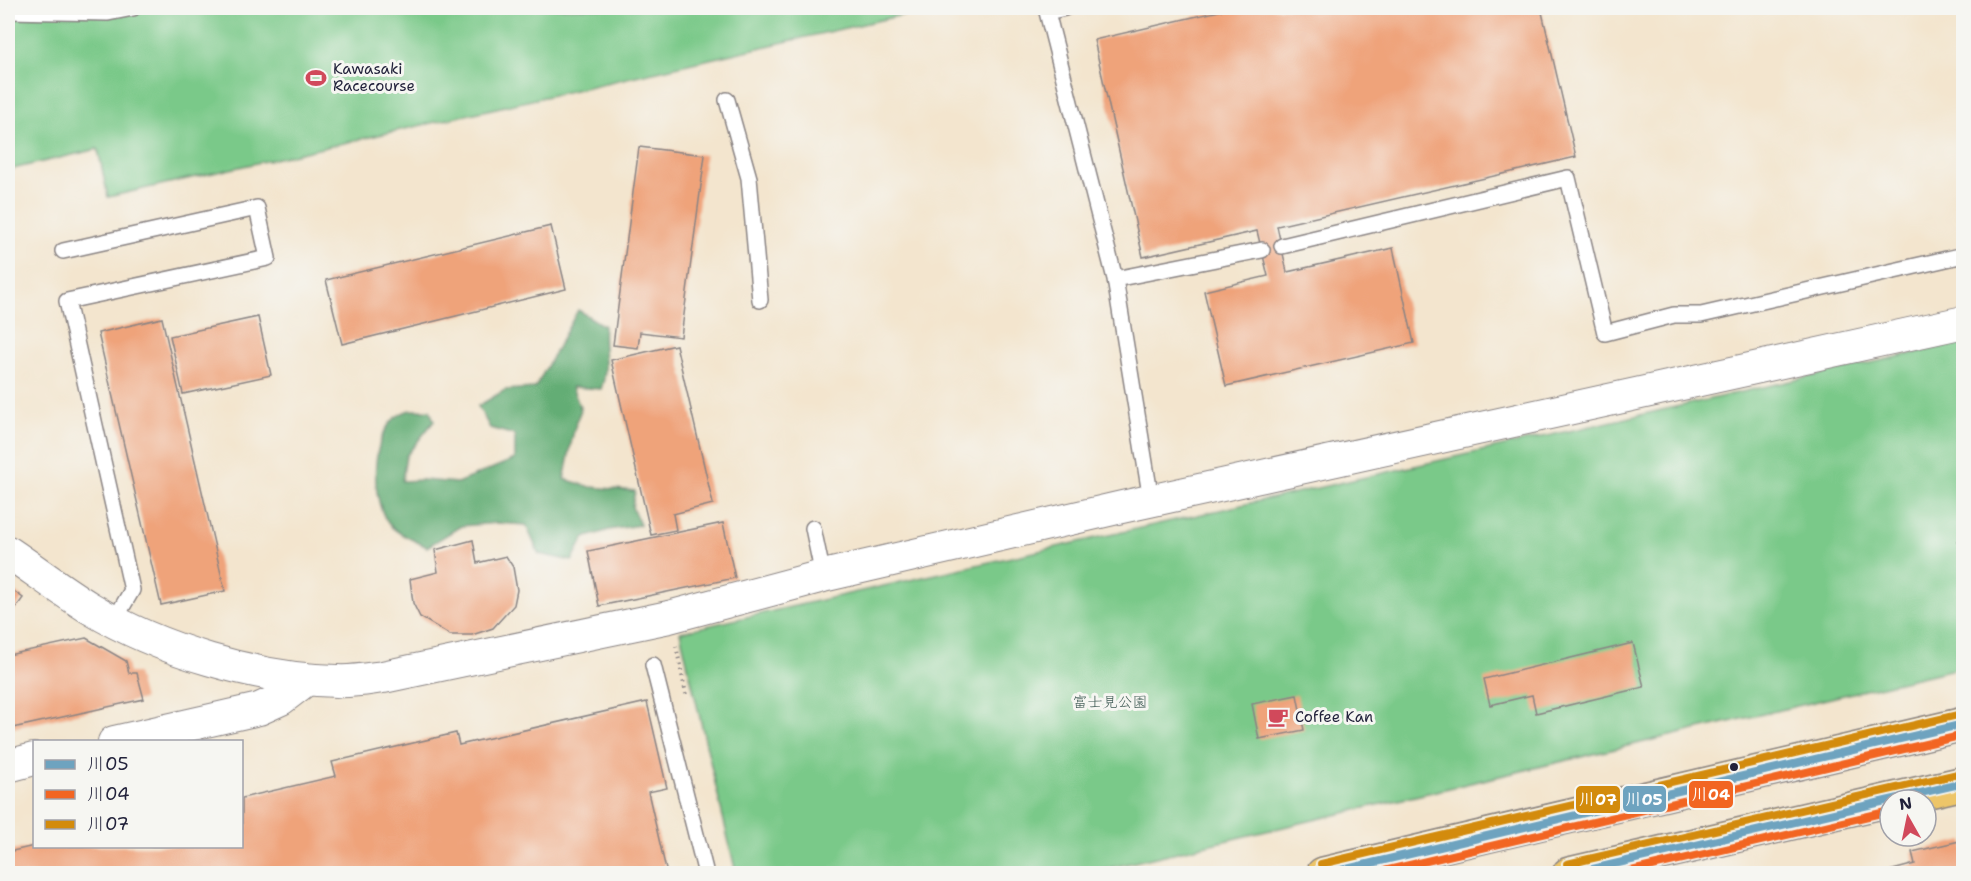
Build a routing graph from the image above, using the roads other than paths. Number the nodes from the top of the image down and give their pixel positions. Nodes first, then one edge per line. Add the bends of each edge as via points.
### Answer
1 (133, 8) edge
2 (1065, 8) edge
3 (40, 10) edge
4 (8, 11) edge
5 (727, 100) dead end
6 (1282, 246) dead end
7 (1262, 250) dead end
8 (63, 251) dead end
9 (1964, 255) edge
10 (1115, 279) junction
11 (760, 300) dead end
12 (1964, 322) edge
13 (1151, 500) junction
14 (813, 528) dead end
15 (8, 552) edge
16 (823, 576) junction
17 (114, 621) junction
18 (653, 665) dead end
19 (307, 679) junction
20 (1964, 724) edge
21 (119, 740) edge
22 (33, 759) edge
23 (8, 766) edge
24 (1964, 783) edge
25 (1938, 789) edge
26 (1878, 803) edge
27 (706, 873) edge
28 (1323, 873) edge
29 (1569, 873) edge

1 - 3 lane via 108,13
2 - 10 lane via 1047,12
3 - 4 lane
5 - 11 lane via 749,178
6 - 9 lane via 1568,178 1605,333
7 - 10 lane
8 - 17 lane via 257,208 268,258 67,301 132,590
10 - 13 lane
12 - 13 street
13 - 16 street
14 - 16 lane
15 - 17 street
16 - 19 street via 669,617 383,677
17 - 19 street via 197,655
18 - 27 lane
19 - 21 street via 281,699 259,709
20 - 28 highway
22 - 23 street
24 - 25 highway
26 - 29 highway

